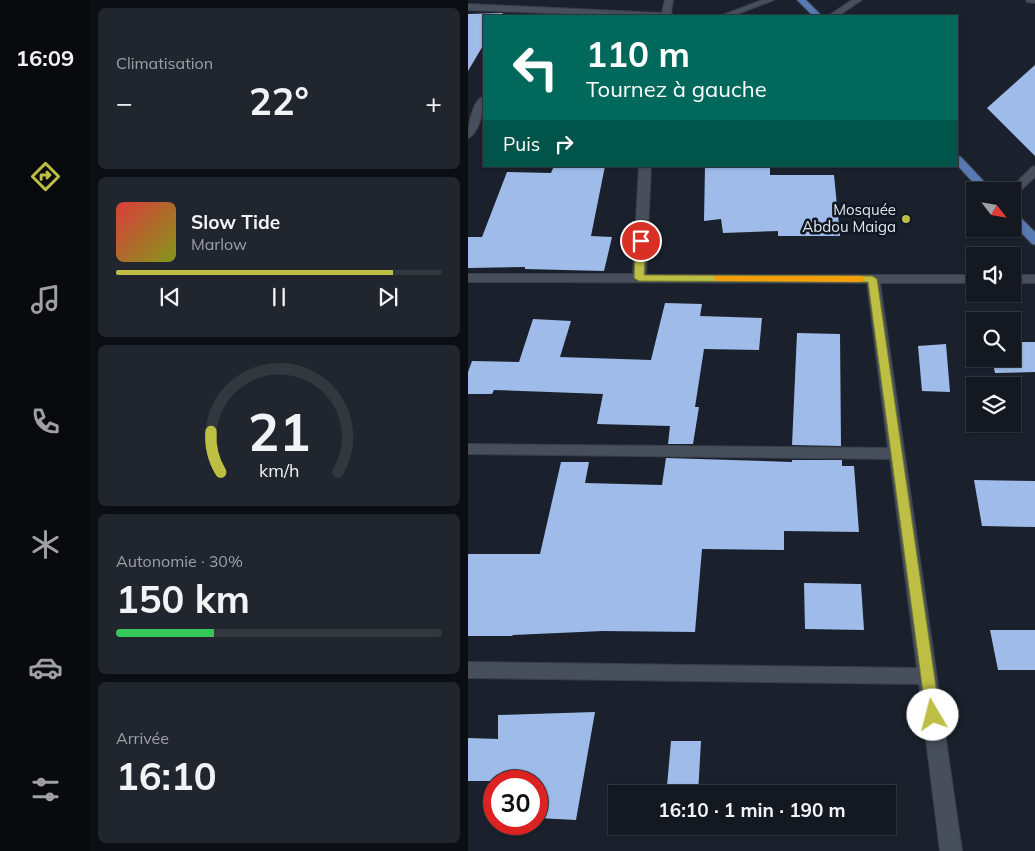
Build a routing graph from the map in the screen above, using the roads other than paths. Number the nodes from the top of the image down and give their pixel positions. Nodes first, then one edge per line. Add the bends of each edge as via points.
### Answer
1 (669, 0) edge
2 (770, 0) edge
3 (801, 0) edge
4 (858, 0) edge
5 (1030, 0) edge
6 (1036, 1) edge
7 (468, 7) edge
8 (519, 13) edge
9 (617, 15) edge
10 (666, 15) edge
11 (727, 15) edge
12 (817, 15) edge
13 (834, 15) edge
14 (483, 101) edge
15 (468, 135) edge
16 (958, 161) edge
17 (645, 167) edge
18 (1036, 169) edge
19 (978, 182) edge
20 (1021, 184) edge
21 (1021, 225) edge
22 (1036, 240) edge
23 (468, 278) edge
24 (639, 278) junction
25 (872, 279) junction
26 (966, 279) edge
27 (1021, 279) edge
28 (1036, 279) edge
29 (468, 449) edge
30 (896, 454) junction
31 (468, 670) edge
32 (928, 676) junction
33 (951, 851) edge

1 - 10 street
2 - 11 street
3 - 12 main road
4 - 13 street
5 - 6 street
7 - 8 street
8 - 9 street
14 - 15 street
16 - 19 main road
17 - 24 street
18 - 20 street
21 - 22 main road
23 - 24 street
24 - 25 street
25 - 26 street
25 - 30 street
27 - 28 street
29 - 30 street
30 - 32 street
31 - 32 street
32 - 33 street

